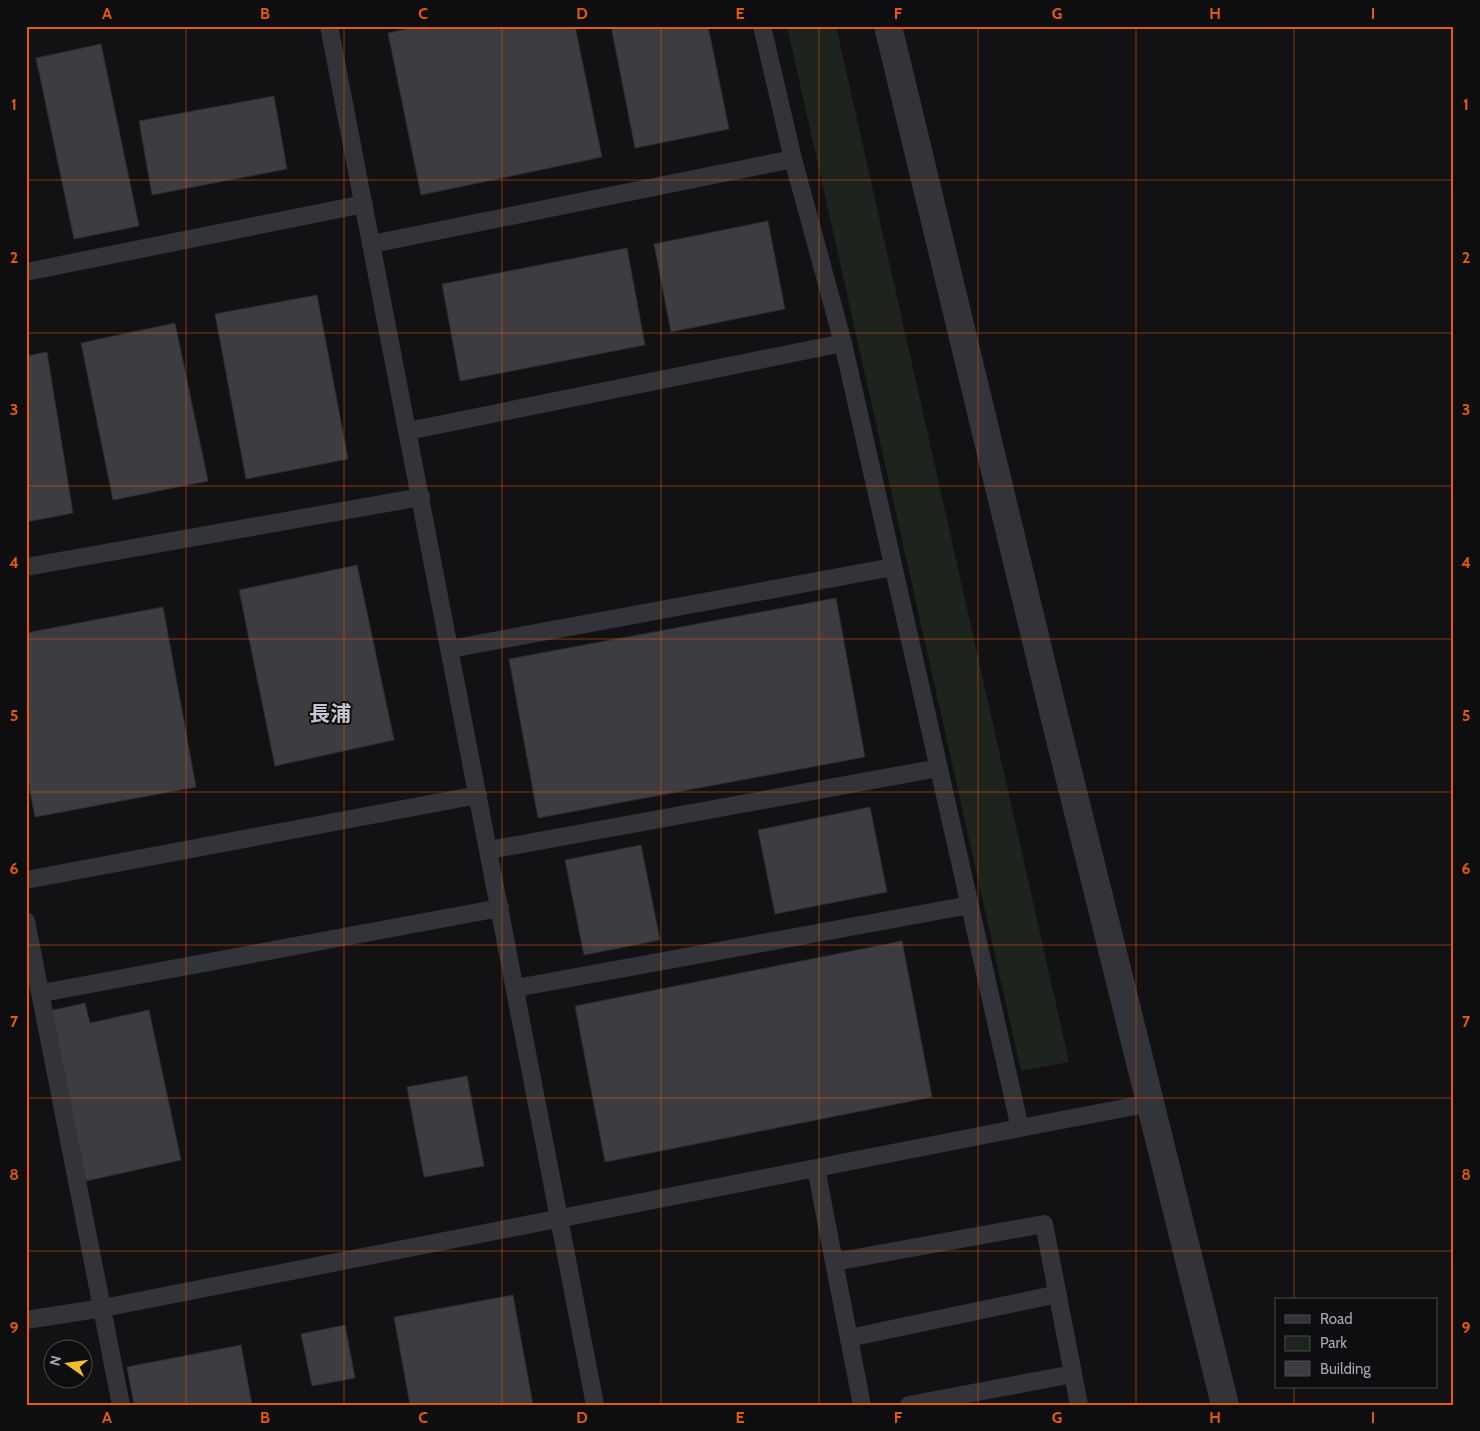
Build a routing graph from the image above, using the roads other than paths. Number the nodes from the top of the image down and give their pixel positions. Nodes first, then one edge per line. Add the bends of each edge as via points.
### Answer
1 (329, 26) edge
2 (762, 26) edge
3 (888, 26) edge
4 (793, 159) junction
5 (364, 204) junction
6 (372, 244) junction
7 (26, 272) edge
8 (842, 343) junction
9 (408, 430) junction
10 (421, 497) junction
11 (26, 567) edge
12 (893, 567) junction
13 (450, 649) junction
14 (939, 768) junction
15 (478, 795) junction
16 (489, 850) junction
17 (26, 880) edge
18 (970, 905) junction
19 (500, 908) junction
20 (26, 921) edge
21 (516, 988) junction
22 (42, 993) junction
23 (1151, 1103) junction
24 (1020, 1128) junction
25 (816, 1168) junction
26 (560, 1219) junction
27 (834, 1262) junction
28 (1058, 1294) junction
29 (103, 1308) junction
30 (26, 1320) edge
31 (849, 1338) junction
32 (1073, 1374) junction
33 (121, 1405) edge
34 (595, 1405) edge
35 (862, 1405) edge
36 (909, 1405) edge
37 (1079, 1405) edge
38 (1225, 1405) edge

1 - 5 lane
2 - 4 lane
3 - 23 street
4 - 6 lane
4 - 8 lane
5 - 6 lane
5 - 7 lane
6 - 9 lane
8 - 9 lane
8 - 12 lane
9 - 10 lane
10 - 11 lane
10 - 13 lane
12 - 13 lane
12 - 14 lane
13 - 15 lane
14 - 16 lane
14 - 18 lane
15 - 16 lane
15 - 17 lane
16 - 19 lane
18 - 21 lane
18 - 24 lane
19 - 21 lane
19 - 22 lane
20 - 22 lane
21 - 26 lane
22 - 29 lane
23 - 24 lane
23 - 38 street
24 - 25 lane
25 - 26 lane
25 - 27 lane
26 - 29 lane
26 - 34 lane
27 - 28 lane via 1044,1224
27 - 31 lane
28 - 31 lane
28 - 32 lane
29 - 30 lane
29 - 33 lane
31 - 35 lane
32 - 36 lane
32 - 37 lane

